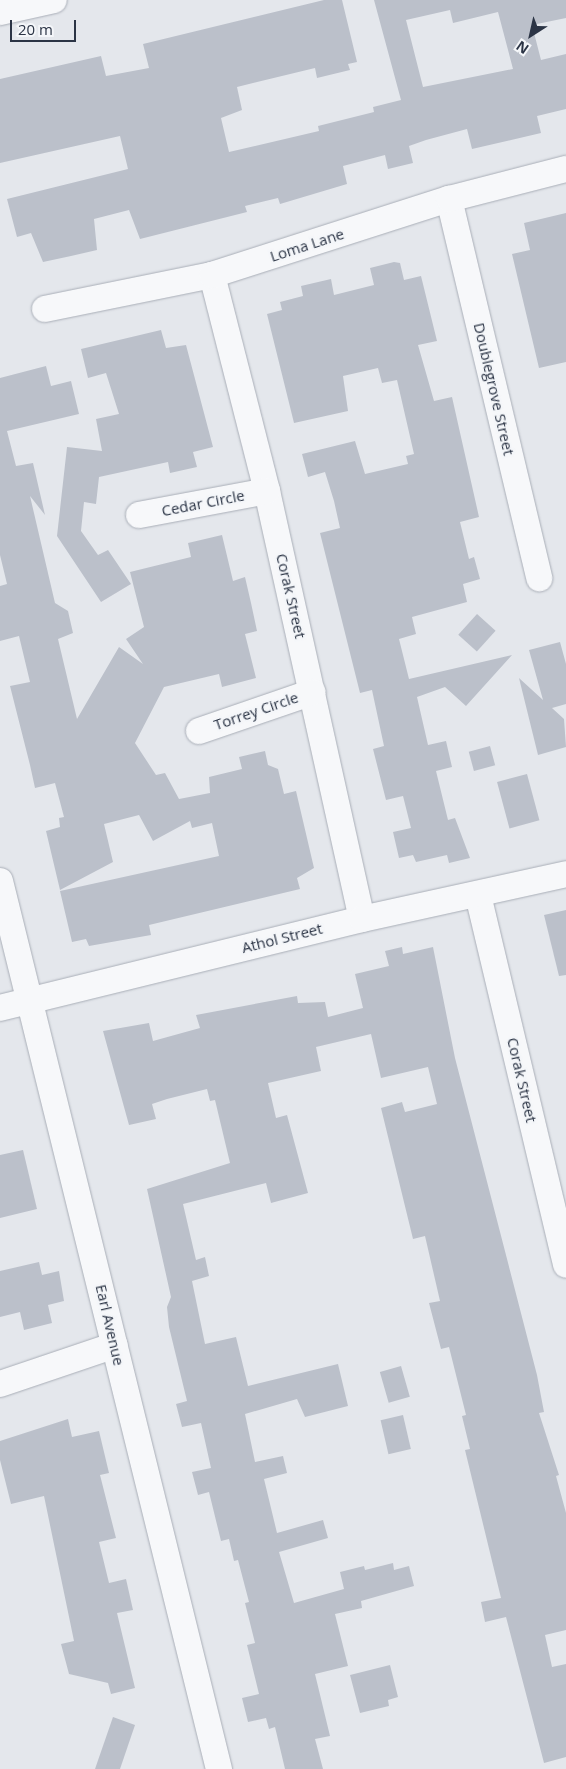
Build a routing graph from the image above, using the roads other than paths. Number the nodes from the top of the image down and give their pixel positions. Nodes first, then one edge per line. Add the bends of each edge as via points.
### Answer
1 (54, 0) edge
2 (0, 12) edge
3 (566, 169) edge
4 (449, 200) junction
5 (212, 276) junction
6 (45, 309) dead end
7 (266, 490) junction
8 (139, 515) dead end
9 (539, 578) dead end
10 (313, 692) junction
11 (199, 731) dead end
12 (566, 874) edge
13 (0, 881) edge
14 (478, 895) junction
15 (362, 919) junction
16 (32, 1000) junction
17 (0, 1008) edge
18 (566, 1265) edge
19 (115, 1345) junction
20 (0, 1384) edge
21 (219, 1769) edge

1 - 2 street
3 - 4 street, Loma Lane
4 - 5 street, Loma Lane
4 - 9 street, Doublegrove Street
5 - 6 street, Loma Lane
5 - 7 street, Corak Street
7 - 8 street, Cedar Circle
7 - 10 street, Corak Street
10 - 11 street, Torrey Circle
10 - 15 street, Corak Street
12 - 14 street, Athol Street
13 - 16 street, Earl Avenue
14 - 15 street, Athol Street
14 - 18 street, Corak Street
15 - 16 street, Athol Street
16 - 17 street, Athol Street
16 - 19 street, Earl Avenue
19 - 20 street
19 - 21 street, Earl Avenue

